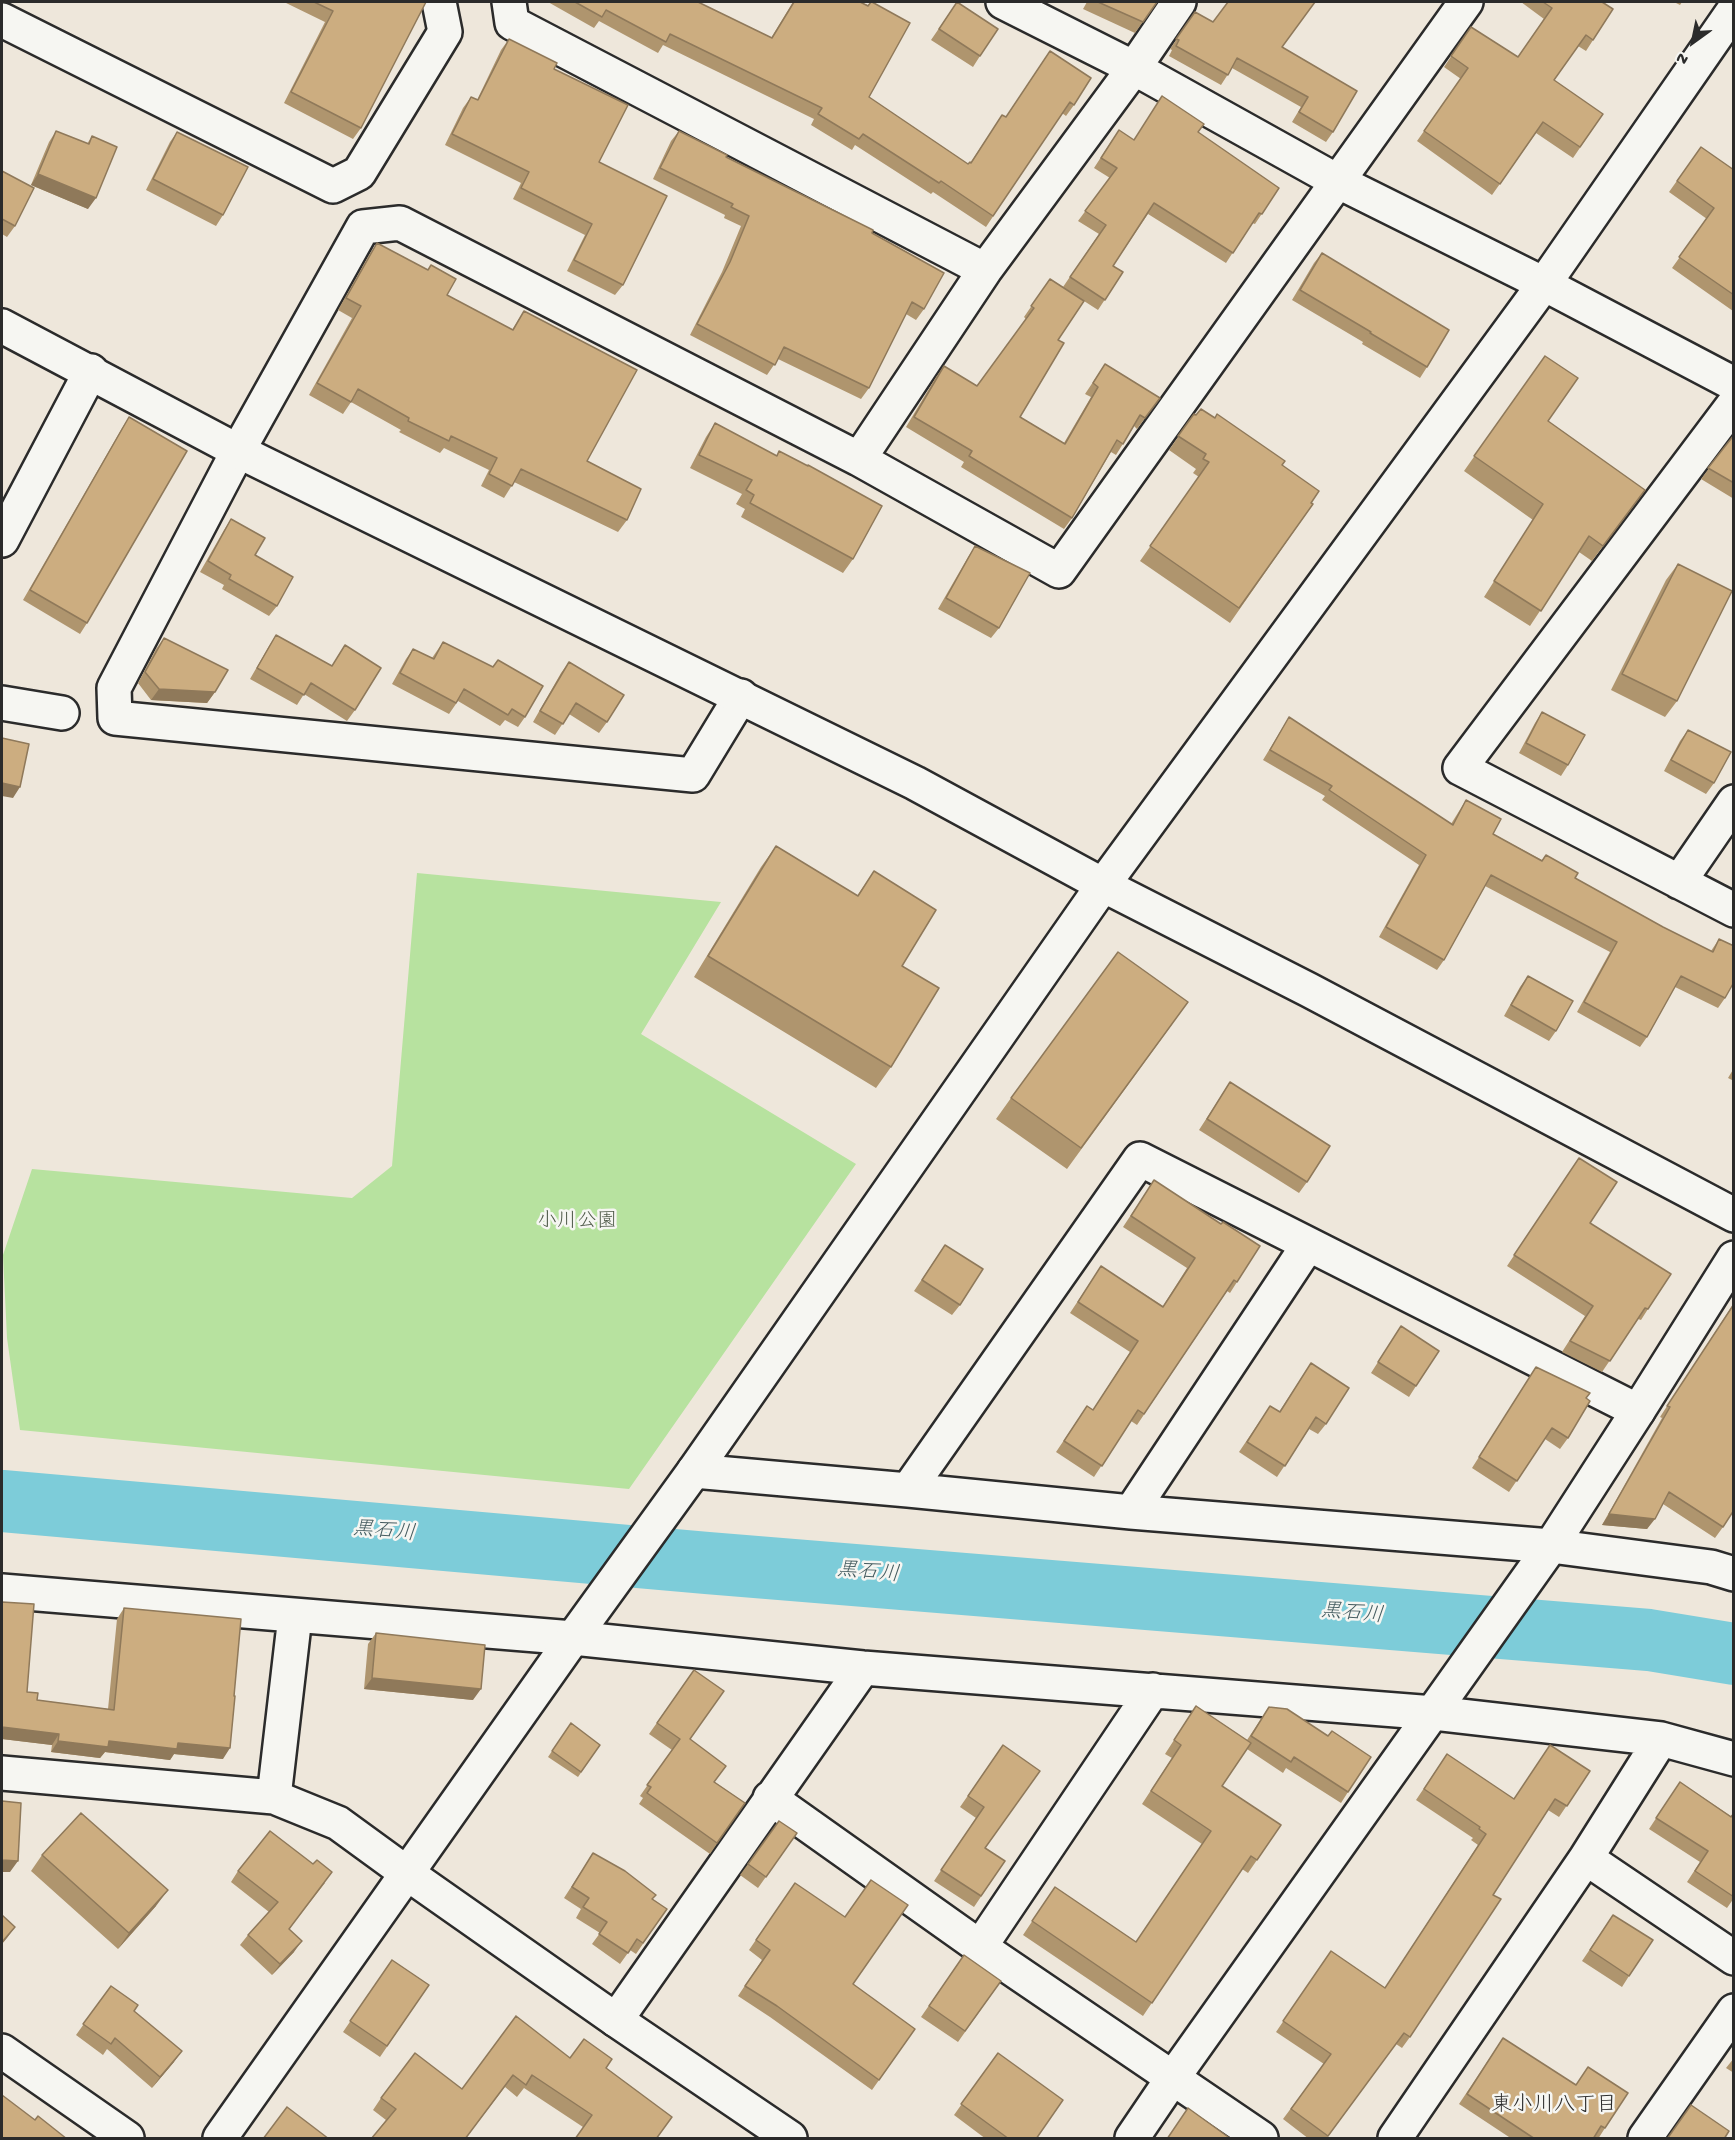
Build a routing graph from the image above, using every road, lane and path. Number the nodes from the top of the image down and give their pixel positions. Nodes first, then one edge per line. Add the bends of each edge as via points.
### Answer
1 (439, 2) edge
2 (509, 2) edge
3 (1003, 2) edge
4 (1179, 2) edge
5 (1466, 2) edge
6 (1734, 10) edge
7 (2, 20) edge
8 (1134, 68) junction
9 (1337, 181) junction
10 (985, 270) junction
11 (1544, 284) junction
12 (2, 326) edge
13 (91, 371) junction
14 (1734, 384) edge
15 (1734, 404) edge
16 (238, 451) junction
17 (858, 459) junction
18 (2, 540) edge
19 (741, 696) junction
20 (2, 702) edge
21 (62, 713) dead end
22 (1734, 802) edge
23 (1679, 882) junction
24 (1103, 885) junction
25 (1734, 910) edge
26 (1734, 1215) edge
27 (1308, 1245) junction
28 (1734, 1258) edge
29 (1638, 1412) junction
30 (694, 1471) junction
31 (908, 1490) junction
32 (1131, 1512) junction
33 (1551, 1546) junction
34 (1734, 1574) edge
35 (2, 1591) edge
36 (295, 1616) junction
37 (582, 1626) junction
38 (863, 1668) junction
39 (1154, 1690) junction
40 (1440, 1705) junction
41 (1661, 1739) junction
42 (1734, 1759) edge
43 (2, 1773) edge
44 (274, 1797) junction
45 (770, 1798) junction
46 (1586, 1858) junction
47 (408, 1874) junction
48 (980, 1947) junction
49 (1734, 1958) edge
50 (1734, 2011) edge
51 (616, 2020) junction
52 (2, 2051) edge
53 (1172, 2079) junction
54 (127, 2139) edge
55 (220, 2139) edge
56 (790, 2139) edge
57 (1132, 2139) edge
58 (1261, 2139) edge
59 (1395, 2139) edge
60 (1645, 2139) edge

1 - 7 street via 444,32 359,173 333,186
2 - 10 street via 512,23
3 - 8 street
4 - 8 street
5 - 9 street
6 - 11 street
8 - 9 street
8 - 10 street
9 - 11 street
9 - 17 street via 1059,571
10 - 17 street
11 - 14 street
11 - 24 street
12 - 13 street
13 - 16 street
13 - 18 street
15 - 23 street via 1460,768
16 - 17 street via 363,228 400,223
16 - 19 street
16 - 19 street via 114,688 115,718 693,775
19 - 24 street via 915,783
20 - 21 street
22 - 23 street
23 - 25 street
24 - 26 street
24 - 30 street
27 - 29 street
27 - 31 street via 1140,1159
27 - 32 street
28 - 29 street
29 - 33 street
30 - 31 street
30 - 37 street
31 - 32 street
32 - 33 street
33 - 34 street via 1711,1567
33 - 40 street
35 - 36 street
36 - 37 street
36 - 44 street
37 - 38 street
37 - 47 street
38 - 39 street
38 - 45 street
39 - 40 street
39 - 48 street
40 - 41 street
40 - 53 street
41 - 42 street
41 - 46 street
43 - 44 street
44 - 47 street via 338,1823
45 - 48 street
45 - 51 street
46 - 49 street
46 - 59 street
47 - 51 street
47 - 55 street
48 - 53 street
50 - 60 street
51 - 56 street
52 - 54 street
53 - 57 street
53 - 58 street

